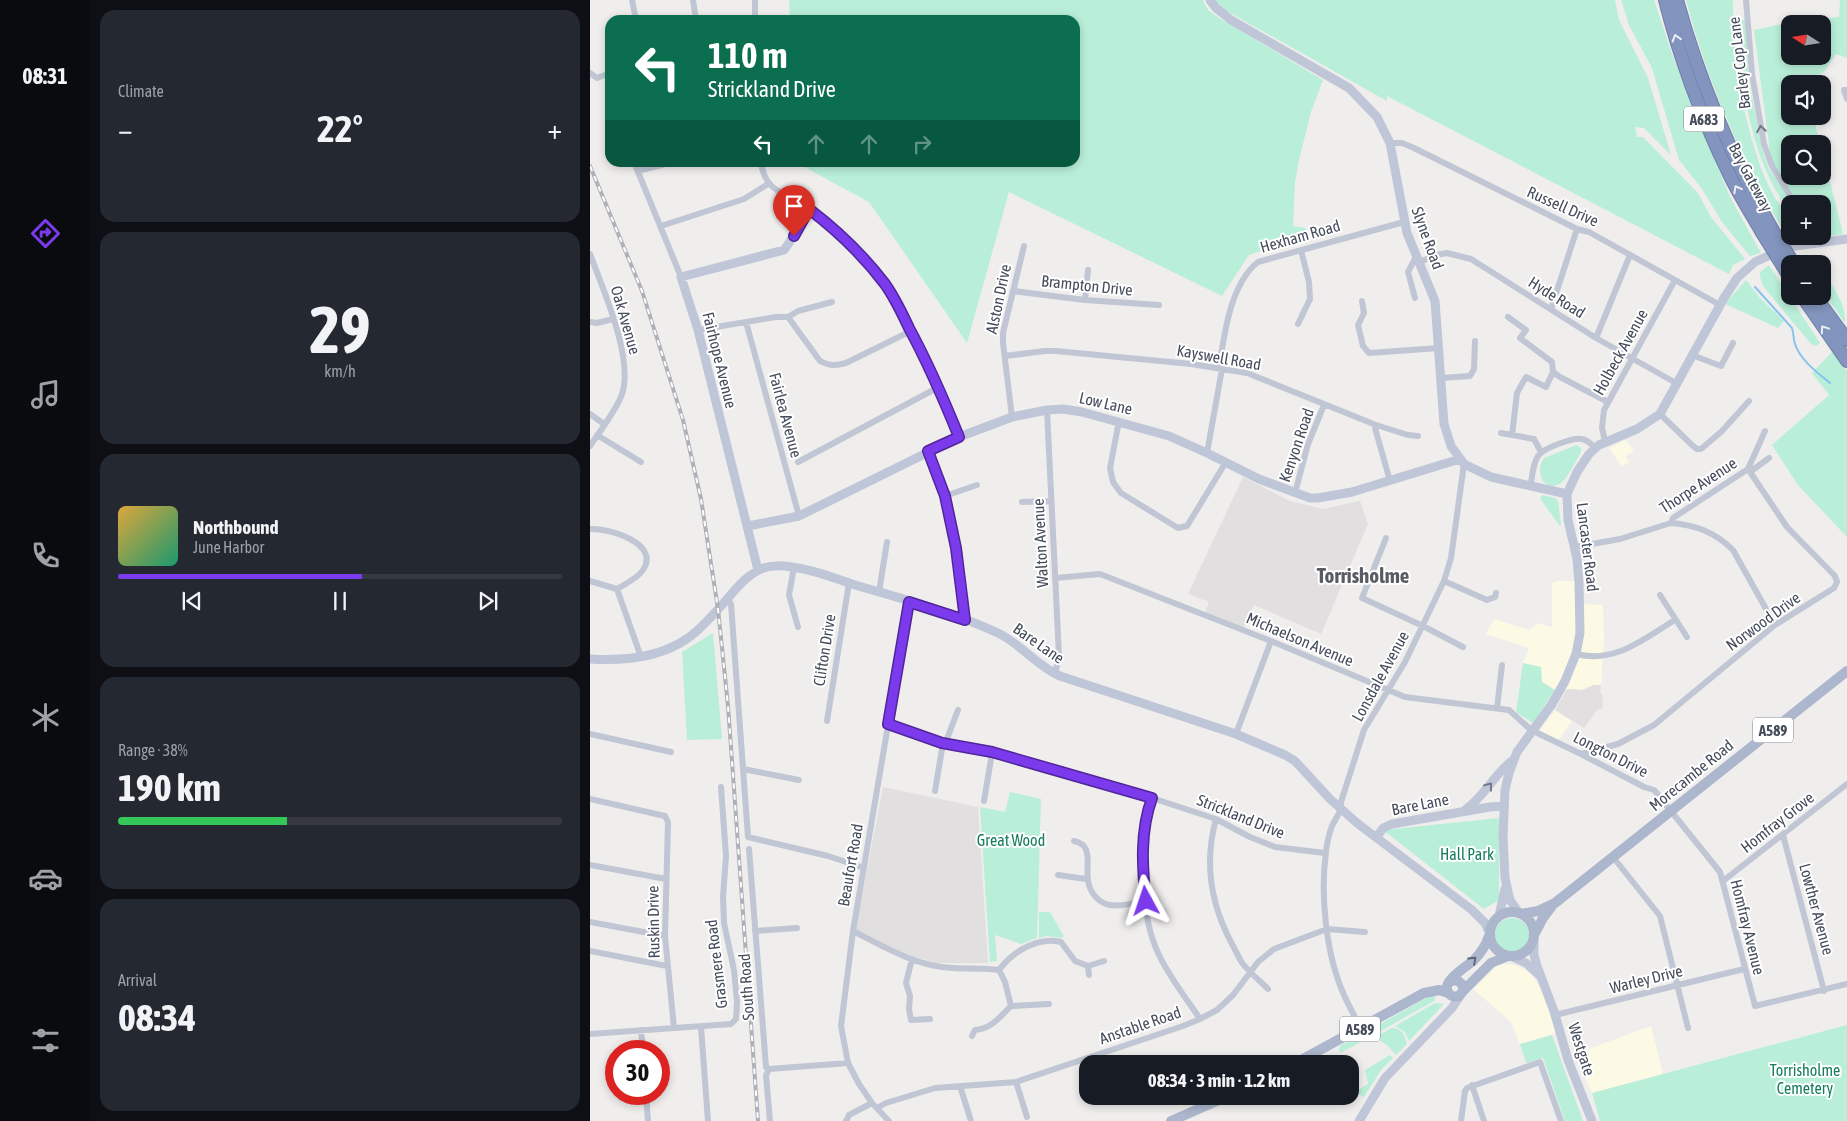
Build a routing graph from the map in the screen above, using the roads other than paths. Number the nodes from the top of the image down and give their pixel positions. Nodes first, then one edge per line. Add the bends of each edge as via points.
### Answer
1 (632, 0) edge
2 (693, 0) edge
3 (755, 0) edge
4 (1210, 0) edge
5 (1665, 0) edge
6 (1677, 0) edge
7 (1746, 0) edge
8 (635, 15) edge
9 (695, 15) edge
10 (755, 15) edge
11 (590, 74) edge
12 (605, 75) edge
13 (1844, 90) edge
14 (1847, 99) edge
15 (1390, 143) junction
16 (636, 167) edge
17 (654, 167) edge
18 (762, 167) edge
19 (638, 171) junction
20 (768, 184) junction
21 (1790, 195) edge
22 (809, 209) junction
23 (1404, 222) junction
24 (661, 226) junction
25 (1577, 229) junction
26 (1766, 230) junction
27 (1847, 239) edge
28 (1831, 240) edge
29 (1794, 245) edge
30 (1024, 246) dead end
31 (1301, 250) junction
32 (590, 254) edge
33 (1630, 255) junction
34 (1787, 255) edge
35 (1419, 259) junction
36 (1781, 260) edge
37 (1088, 270) dead end
38 (681, 277) junction
39 (1675, 280) junction
40 (1013, 291) junction
41 (1415, 298) dead end
42 (1085, 300) junction
43 (1362, 301) dead end
44 (832, 302) dead end
45 (1720, 304) junction
46 (1159, 305) dead end
47 (1808, 305) edge
48 (1822, 305) edge
49 (1551, 309) junction
50 (1508, 317) dead end
51 (788, 318) junction
52 (613, 319) junction
53 (590, 322) edge
54 (746, 322) junction
55 (1298, 324) dead end
56 (698, 330) junction
57 (911, 331) junction
58 (1596, 338) junction
59 (1847, 340) edge
60 (1475, 341) dead end
61 (1734, 342) dead end
62 (1439, 348) junction
63 (1692, 355) junction
64 (1005, 356) junction
65 (1632, 358) junction
66 (1847, 361) edge
67 (1220, 369) junction
68 (1553, 372) junction
69 (1441, 378) junction
70 (1676, 383) junction
71 (937, 388) junction
72 (1748, 401) dead end
73 (1608, 402) junction
74 (1324, 405) junction
75 (1047, 410) junction
76 (590, 414) edge
77 (1660, 414) junction
78 (1012, 417) junction
79 (1119, 421) junction
80 (604, 424) junction
81 (1376, 425) junction
82 (1765, 431) dead end
83 (1501, 433) dead end
84 (597, 435) junction
85 (1512, 435) junction
86 (1418, 436) dead end
87 (959, 437) junction
88 (1605, 441) junction
89 (590, 446) edge
90 (1595, 448) junction
91 (928, 451) junction
92 (1207, 452) junction
93 (1541, 452) junction
94 (1769, 458) dead end
95 (641, 462) dead end
96 (798, 462) dead end
97 (1226, 462) junction
98 (1462, 462) junction
99 (1749, 470) junction
100 (1390, 481) junction
101 (977, 485) dead end
102 (1530, 487) junction
103 (1294, 493) junction
104 (1567, 494) junction
105 (945, 496) junction
106 (1051, 501) junction
107 (1022, 502) dead end
108 (799, 516) junction
109 (1670, 523) junction
110 (748, 526) junction
111 (590, 529) edge
112 (1386, 538) dead end
113 (887, 542) dead end
114 (1575, 548) junction
115 (794, 567) junction
116 (758, 570) junction
117 (1055, 578) junction
118 (590, 581) edge
119 (1444, 581) junction
120 (848, 582) junction
121 (617, 589) junction
122 (879, 592) junction
123 (1496, 593) dead end
124 (1660, 595) dead end
125 (728, 599) junction
126 (909, 602) junction
127 (965, 620) junction
128 (1675, 620) junction
129 (1775, 625) junction
130 (1423, 626) junction
131 (798, 627) dead end
132 (1687, 637) dead end
133 (1271, 641) junction
134 (1463, 647) dead end
135 (1576, 654) junction
136 (641, 657) junction
137 (590, 659) edge
138 (1502, 665) dead end
139 (1847, 671) edge
140 (1054, 674) junction
141 (1387, 691) junction
142 (1497, 708) junction
143 (958, 710) dead end
144 (826, 721) dead end
145 (888, 724) junction
146 (1531, 730) junction
147 (590, 734) edge
148 (1236, 734) junction
149 (944, 744) junction
150 (671, 752) dead end
151 (992, 752) junction
152 (1581, 754) junction
153 (1513, 760) junction
154 (743, 769) junction
155 (799, 780) dead end
156 (1847, 784) edge
157 (721, 787) dead end
158 (935, 791) dead end
159 (1152, 798) junction
160 (590, 799) edge
161 (984, 801) dead end
162 (1504, 806) junction
163 (1342, 810) junction
164 (1463, 811) junction
165 (1671, 811) junction
166 (1216, 819) junction
167 (1783, 835) junction
168 (1377, 837) junction
169 (1074, 841) dead end
170 (749, 849) dead end
171 (1325, 853) junction
172 (1613, 857) junction
173 (590, 865) edge
174 (864, 868) junction
175 (1058, 875) dead end
176 (1505, 878) junction
177 (666, 879) junction
178 (1086, 879) junction
179 (1723, 881) junction
180 (1146, 901) junction
181 (1555, 903) junction
182 (1472, 910) junction
183 (1520, 914) junction
184 (1498, 916) junction
185 (590, 922) edge
186 (797, 928) dead end
187 (1327, 929) junction
188 (755, 931) junction
189 (853, 931) junction
190 (1365, 932) dead end
191 (1489, 934) junction
192 (665, 936) junction
193 (1534, 936) junction
194 (590, 951) edge
195 (1509, 956) junction
196 (912, 959) junction
197 (1104, 961) dead end
198 (667, 966) junction
199 (1088, 966) junction
200 (1744, 968) junction
201 (999, 970) junction
202 (1250, 971) junction
203 (1089, 975) dead end
204 (1450, 981) junction
205 (1847, 984) edge
206 (1546, 986) junction
207 (1677, 986) junction
208 (1268, 989) dead end
209 (1824, 991) junction
210 (1463, 992) junction
211 (1424, 993) junction
212 (1448, 993) junction
213 (1049, 1004) dead end
214 (1011, 1006) junction
215 (1555, 1015) junction
216 (1441, 1018) junction
217 (930, 1019) dead end
218 (1200, 1019) junction
219 (701, 1026) junction
220 (674, 1028) junction
221 (1688, 1028) dead end
222 (1361, 1029) junction
223 (641, 1030) junction
224 (973, 1030) dead end
225 (590, 1034) edge
226 (642, 1040) edge
227 (1311, 1055) edge
228 (848, 1062) junction
229 (769, 1069) junction
230 (1016, 1082) junction
231 (1472, 1085) junction
232 (960, 1086) junction
233 (872, 1102) junction
234 (647, 1105) edge
235 (1207, 1105) edge
236 (877, 1108) junction
237 (1027, 1117) dead end
238 (648, 1121) edge
239 (708, 1121) edge
240 (770, 1121) edge
241 (846, 1121) edge
242 (889, 1121) edge
243 (971, 1121) edge
244 (1171, 1121) edge
245 (1359, 1121) edge
246 (1461, 1121) edge
247 (1484, 1121) edge
248 (1561, 1121) edge
249 (1592, 1121) edge

1 - 8 street
2 - 9 street
3 - 10 street
4 - 15 street, Slyne Road via 1231,20 1349,88 1377,117
26 -> 5 highway, Bay Gateway / A683 via 1730,176 1704,117
6 - 26 highway, Bay Gateway / A683 via 1718,119
21 -> 7 street, Barley Cop Lane via 1772,166 1764,144 1752,74
11 - 12 street via 597,78
13 - 14 street
15 - 23 street, Slyne Road
15 - 25 street, Russell Drive via 1414,148
16 - 19 street, Fairhope Avenue
17 - 19 street
18 - 20 street
19 - 24 street, Fairhope Avenue
20 - 22 street
20 - 24 street via 744,199
22 - 38 street via 784,250
22 - 57 street via 848,241 873,269
23 - 31 street, Hexham Road
23 - 35 street, Slyne Road
24 - 38 street, Fairhope Avenue
25 - 33 street, Russell Drive via 1590,232
25 - 49 street
26 - 34 highway, Bay Gateway / A683, bridge
26 - 36 highway, Bay Gateway / A683, bridge
27 - 28 street
29 - 45 street via 1756,262 1737,278
30 - 40 street, Alston Drive
31 - 55 street via 1310,299
31 - 67 street, Hexham Road via 1258,262 1250,268 1228,313
32 - 52 street, Oak Avenue
33 - 39 street, Russell Drive
33 - 58 street
35 - 41 street via 1408,272
35 - 49 street, Hyde Road via 1447,253 1471,260
35 - 62 street, Slyne Road via 1435,302
37 - 42 street
38 - 56 street, Fairhope Avenue
39 - 45 street, Russell Drive
39 - 65 street, Holbeck Avenue
40 - 42 street, Brampton Drive
40 - 64 street, Alston Drive via 1003,332
42 - 46 street, Brampton Drive
43 - 62 street via 1364,313 1358,325 1363,346 1369,353
44 - 51 street via 798,311
45 - 63 street
66 -> 47 highway
48 - 59 highway
49 - 58 street, Hyde Road
50 - 68 street via 1526,330 1520,338 1552,362
51 - 54 street via 782,316
51 - 57 street via 820,361 836,366
52 - 53 street
52 - 80 street, Oak Avenue via 625,359 626,380 621,396
54 - 56 street
54 - 108 street, Fairlea Avenue
56 - 110 street, Fairhope Avenue
57 - 71 street
58 - 65 street, Hyde Road
60 - 69 street via 1474,369 1470,376
61 - 63 street via 1721,366
62 - 69 street, Slyne Road
63 - 70 street
64 - 67 street, Kayswell Road via 1056,351
64 - 78 street, Alston Drive
65 - 70 street, Hyde Road
65 - 73 street, Holbeck Avenue
67 - 74 street, Kayswell Road via 1256,375
67 - 92 street, Hexham Road
68 - 73 street
68 - 85 street via 1546,387 1526,377 1517,393
69 - 98 street, Slyne Road via 1445,430
70 - 77 street
71 - 87 street
71 - 96 street
72 - 77 street via 1701,449 1693,446
73 - 88 street, Holbeck Avenue via 1602,422
74 - 81 street, Kayswell Road
74 - 103 street, Kenyon Road via 1308,444
75 - 78 street, Low Lane
75 - 79 street, Low Lane via 1063,409
75 - 106 street, Walton Avenue
76 - 80 street
77 - 88 street, Lancaster Road via 1638,428
78 - 87 street, Low Lane
79 - 92 street, Low Lane
79 - 97 street via 1110,468 1113,482 1121,493 1178,528 1187,526
80 - 84 street, Oak Avenue
81 - 86 street, Kayswell Road via 1408,436
81 - 100 street
82 - 99 street
83 - 85 street
84 - 89 street, Oak Avenue
84 - 95 street
85 - 93 street via 1534,439
87 - 91 street, Low Lane
88 - 90 street, Lancaster Road
90 - 93 street via 1578,439
90 - 104 street, Lancaster Road via 1580,465
91 - 105 street
91 - 108 street, Low Lane
92 - 97 street, Low Lane
93 - 102 street via 1535,462
94 - 99 street, Thorpe Avenue
97 - 103 street, Low Lane
98 - 100 street, Low Lane
98 - 102 street via 1491,477
98 - 119 street, Lonsdale Avenue via 1451,558
99 - 109 street, Thorpe Avenue
99 - 129 street, Norwood Drive via 1787,527 1835,576 1837,582 1834,588
100 - 103 street, Low Lane via 1318,498
101 - 105 street
102 - 104 street
104 - 114 street, Lancaster Road via 1568,520
105 - 127 street via 956,548
106 - 107 street
106 - 117 street, Walton Avenue
108 - 110 street, Low Lane
109 - 114 street, Thorpe Avenue via 1620,539
109 - 129 street via 1701,528 1724,541 1733,550
110 - 116 street, Fairhope Avenue
111 - 121 street via 619,533 645,554 646,564 640,574
112 - 130 street via 1362,598
113 - 122 street
114 - 135 street, Lancaster Road via 1581,614
115 - 116 street, Bare Lane
115 - 120 street, Bare Lane
115 - 131 street via 789,595
116 - 125 street
117 - 133 street, Michaelson Avenue via 1100,574
117 - 140 street, Walton Avenue via 1059,656
118 - 121 street
119 - 123 street via 1487,600 1495,597
119 - 130 street, Lonsdale Avenue
120 - 122 street, Bare Lane
120 - 144 street, Clifton Drive
121 - 136 street
122 - 126 street, Bare Lane
124 - 128 street
125 - 136 street via 689,638
125 - 154 street via 731,604
126 - 127 street, Bare Lane
126 - 145 street, Beaufort Road
127 - 140 street, Bare Lane via 1016,644
128 - 132 street
128 - 135 street via 1615,654 1598,657
129 - 152 street, Norwood Drive via 1654,724 1618,744
130 - 134 street
130 - 141 street, Lonsdale Avenue
133 - 141 street, Michaelson Avenue
133 - 148 street
135 - 146 street, Lancaster Road via 1566,681
136 - 137 street
138 - 142 street
139 - 165 main road, Morecambe Road / A589
140 - 148 street, Bare Lane
141 - 142 street, Michaelson Avenue via 1405,697
141 - 163 street, Lonsdale Avenue via 1364,730 1345,786
142 - 146 street, Michaelson Avenue via 1509,710
143 - 149 street
145 - 149 street, Strickland Drive
145 - 174 street, Beaufort Road
146 - 152 street, Longton Drive
146 - 153 street, Lancaster Road
147 - 150 street
148 - 163 street, Bare Lane via 1295,761
149 - 151 street, Strickland Drive
149 - 158 street
151 - 159 street, Strickland Drive
151 - 161 street
152 - 165 street, Longton Drive via 1654,790
153 - 162 street, Lancaster Road
164 -> 153 street, Bare Lane via 1485,792 1500,769
154 - 155 street
154 - 174 street via 748,837
156 - 167 street, Homfray Grove
157 - 219 street, Grasmere Road via 726,856 724,923 734,970 736,1019 731,1024
159 - 166 street, Strickland Drive
159 - 180 street via 1144,834
160 - 177 street, Ruskin Drive via 665,816 668,822
162 - 164 street, Bare Lane
162 - 176 street, Lancaster Road
163 - 168 street, Bare Lane
163 - 171 street via 1328,836
164 - 168 street, Bare Lane via 1387,825
165 - 172 main road, Morecambe Road / A589
165 - 179 street, Homfray Avenue via 1715,866
166 - 171 street, Strickland Drive via 1275,848
166 - 202 street via 1212,831 1210,868 1215,904 1225,932
167 - 179 street, Homfray Grove
167 - 209 street, Lowther Avenue
168 - 182 street
169 - 178 street via 1085,848
170 - 188 street, South Road
171 - 187 street
172 - 181 main road, Morecambe Road / A589
172 - 207 street via 1660,916
173 - 177 street
174 - 189 street, Beaufort Road
175 - 178 street
176 - 183 street, Lancaster Road via 1510,900
176 - 184 street, Lancaster Road via 1504,898
177 - 192 street, Ruskin Drive
178 - 180 street via 1091,891 1103,903 1112,906
179 - 200 street, Homfray Avenue
180 - 218 street via 1158,953
181 - 183 main road, Morecambe Road / A589 via 1538,911
181 - 193 main road, Morecambe Road / A589 via 1542,918
182 - 184 street
182 - 191 street via 1485,923
183 - 184 main road, A589 via 1508,912
183 - 193 main road via 1531,923
184 - 191 main road, A589
185 - 192 street
186 - 188 street
187 - 190 street
187 - 202 street, Anstable Road via 1274,949
187 - 222 street via 1343,993
188 - 229 street, South Road via 766,1067
189 - 196 street
189 - 228 street, Beaufort Road via 841,1026
191 - 195 main road via 1497,951
204 -> 191 main road, A589 via 1482,950
192 - 198 street, Ruskin Drive
193 - 195 main road, A589 via 1527,950
193 - 206 street, Westgate via 1536,960
194 - 198 street
195 - 206 street, Westgate via 1528,965
195 - 210 main road, A589 via 1491,963
196 - 201 street via 934,966
196 - 217 street via 906,983 911,1020
197 - 199 street
198 - 220 street, Ruskin Drive
199 - 201 street via 1075,961 1061,942 1047,941 1028,946 1008,959
199 - 203 street
200 - 207 street, Warley Drive
200 - 209 street, Homfray Avenue via 1755,1006
201 - 214 street
202 - 208 street
202 - 218 street, Anstable Road via 1217,1010
204 - 210 main road via 1461,981
204 - 211 main road, A589 via 1435,985
204 - 212 main road
205 - 209 street
206 - 215 street, Westgate
207 - 215 street, Warley Drive
207 - 221 street
210 - 212 main road, A589 via 1455,996
210 - 216 street via 1455,1006
211 - 212 main road, A589 via 1439,990
211 - 222 main road, A589
212 - 216 street via 1449,1003
213 - 214 street
214 - 224 street via 990,1026
215 - 249 street, Westgate via 1568,1060
216 - 245 street via 1385,1078
218 - 230 street, Anstable Road
219 - 220 street, Grasmere Road
219 - 239 street
220 - 223 street, Grasmere Road
222 - 227 main road, A589
223 - 225 street, Grasmere Road
223 - 226 street
228 - 229 street
228 - 233 street, Beaufort Road
229 - 240 street, South Road via 766,1075
230 - 232 street, Anstable Road
230 - 237 street
231 - 246 street via 1465,1091
231 - 247 street
231 - 248 street via 1540,1062
232 - 236 street, Anstable Road via 935,1088
232 - 243 street
233 - 236 street, Beaufort Road
233 - 241 street
234 - 238 street
235 - 244 main road
236 - 242 street, Beaufort Road

